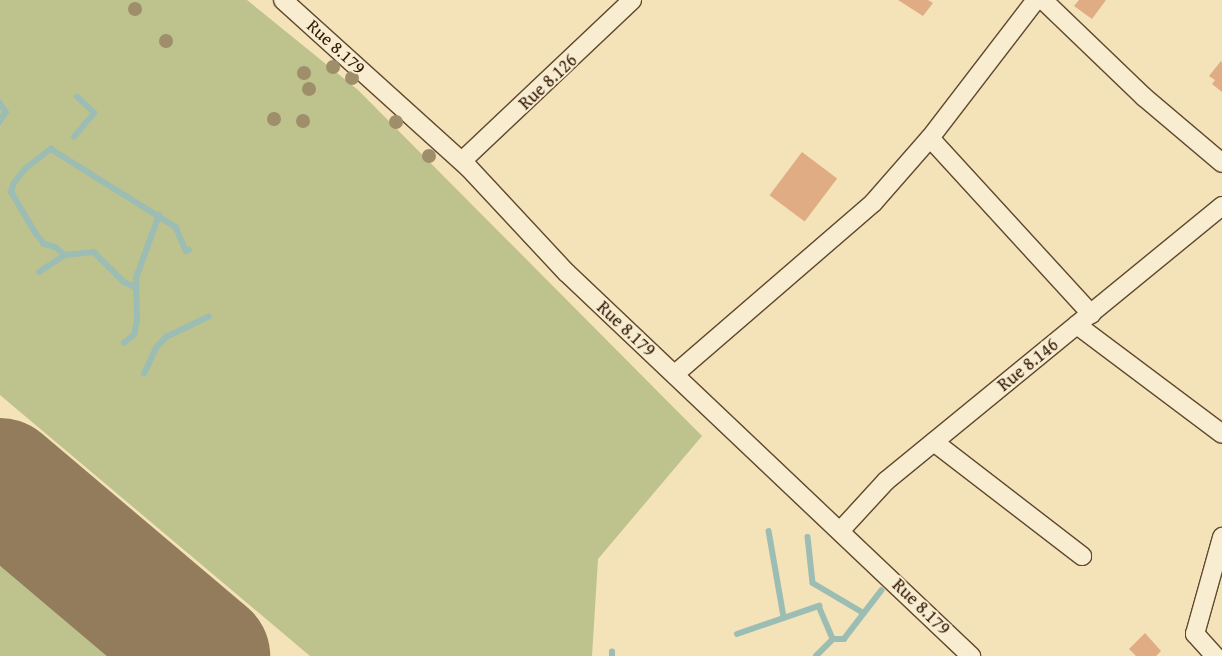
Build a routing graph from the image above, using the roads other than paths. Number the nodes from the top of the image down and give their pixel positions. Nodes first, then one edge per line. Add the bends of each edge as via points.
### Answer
1 (283, 0) edge
2 (632, 0) edge
3 (1036, 0) edge
4 (1043, 0) edge
5 (930, 138) junction
6 (462, 161) junction
7 (1222, 163) edge
8 (1222, 206) edge
9 (1084, 319) junction
10 (674, 374) junction
11 (1222, 434) edge
12 (934, 442) junction
13 (841, 530) junction
14 (1222, 536) edge
15 (1082, 556) dead end
16 (971, 656) edge
17 (1214, 656) edge

1 - 6 street, Rue 8.179
2 - 6 street, Rue 8.126
3 - 5 street
4 - 7 street via 1144,97
5 - 9 street
5 - 10 street via 873,203
6 - 10 street, Rue 8.179 via 567,273
8 - 9 street, Rue 8.146
9 - 11 street
9 - 12 street, Rue 8.146
10 - 13 street, Rue 8.179 via 758,456
12 - 13 street, Rue 8.146 via 875,491
12 - 15 street
13 - 16 street, Rue 8.179
14 - 17 street via 1195,634

